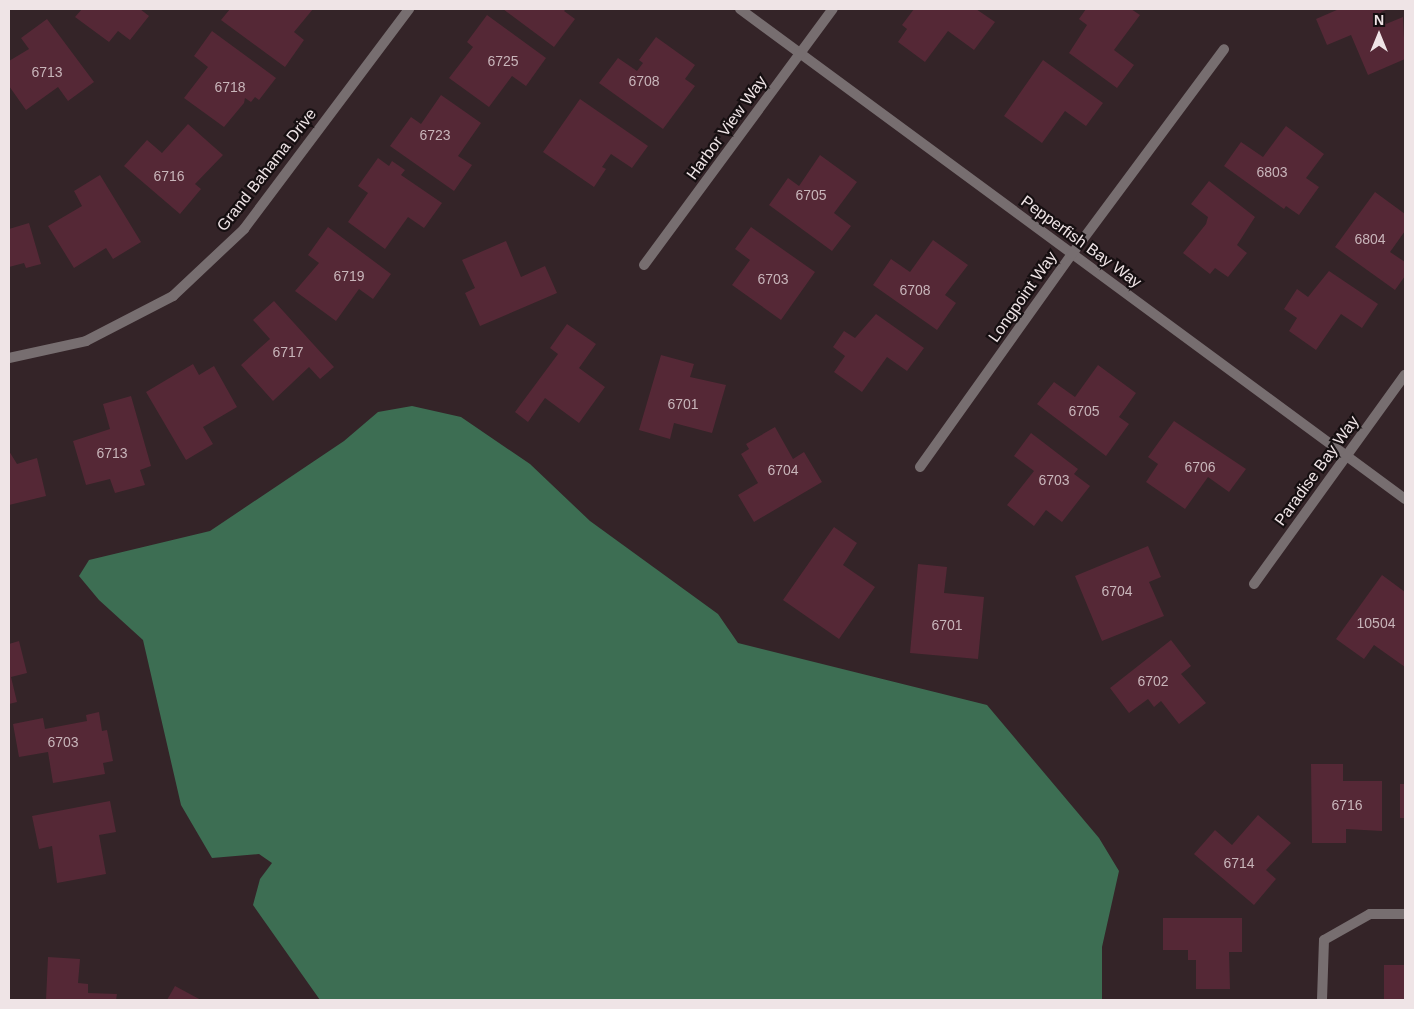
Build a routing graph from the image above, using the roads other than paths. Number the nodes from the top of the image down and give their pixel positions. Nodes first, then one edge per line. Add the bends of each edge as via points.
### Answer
1 (410, 9) edge
2 (740, 9) edge
3 (833, 9) edge
4 (1224, 50) dead end
5 (800, 53) junction
6 (1072, 254) junction
7 (644, 264) dead end
8 (9, 358) edge
9 (1405, 375) edge
10 (1346, 455) junction
11 (920, 467) dead end
12 (1405, 499) edge
13 (1254, 584) dead end
14 (1405, 914) edge
15 (1322, 1000) edge

1 - 8 street, Grand Bahama Drive via 244,229 172,296 86,341
2 - 5 street, Pepperfish Bay Way
3 - 5 street, Harbor View Way
4 - 6 street, Longpoint Way
5 - 6 street, Pepperfish Bay Way
5 - 7 street, Harbor View Way
6 - 10 street, Pepperfish Bay Way
6 - 11 street, Longpoint Way
9 - 10 street, Paradise Bay Way
10 - 12 street, Pepperfish Bay Way
10 - 13 street, Paradise Bay Way
14 - 15 street via 1370,914 1324,940

